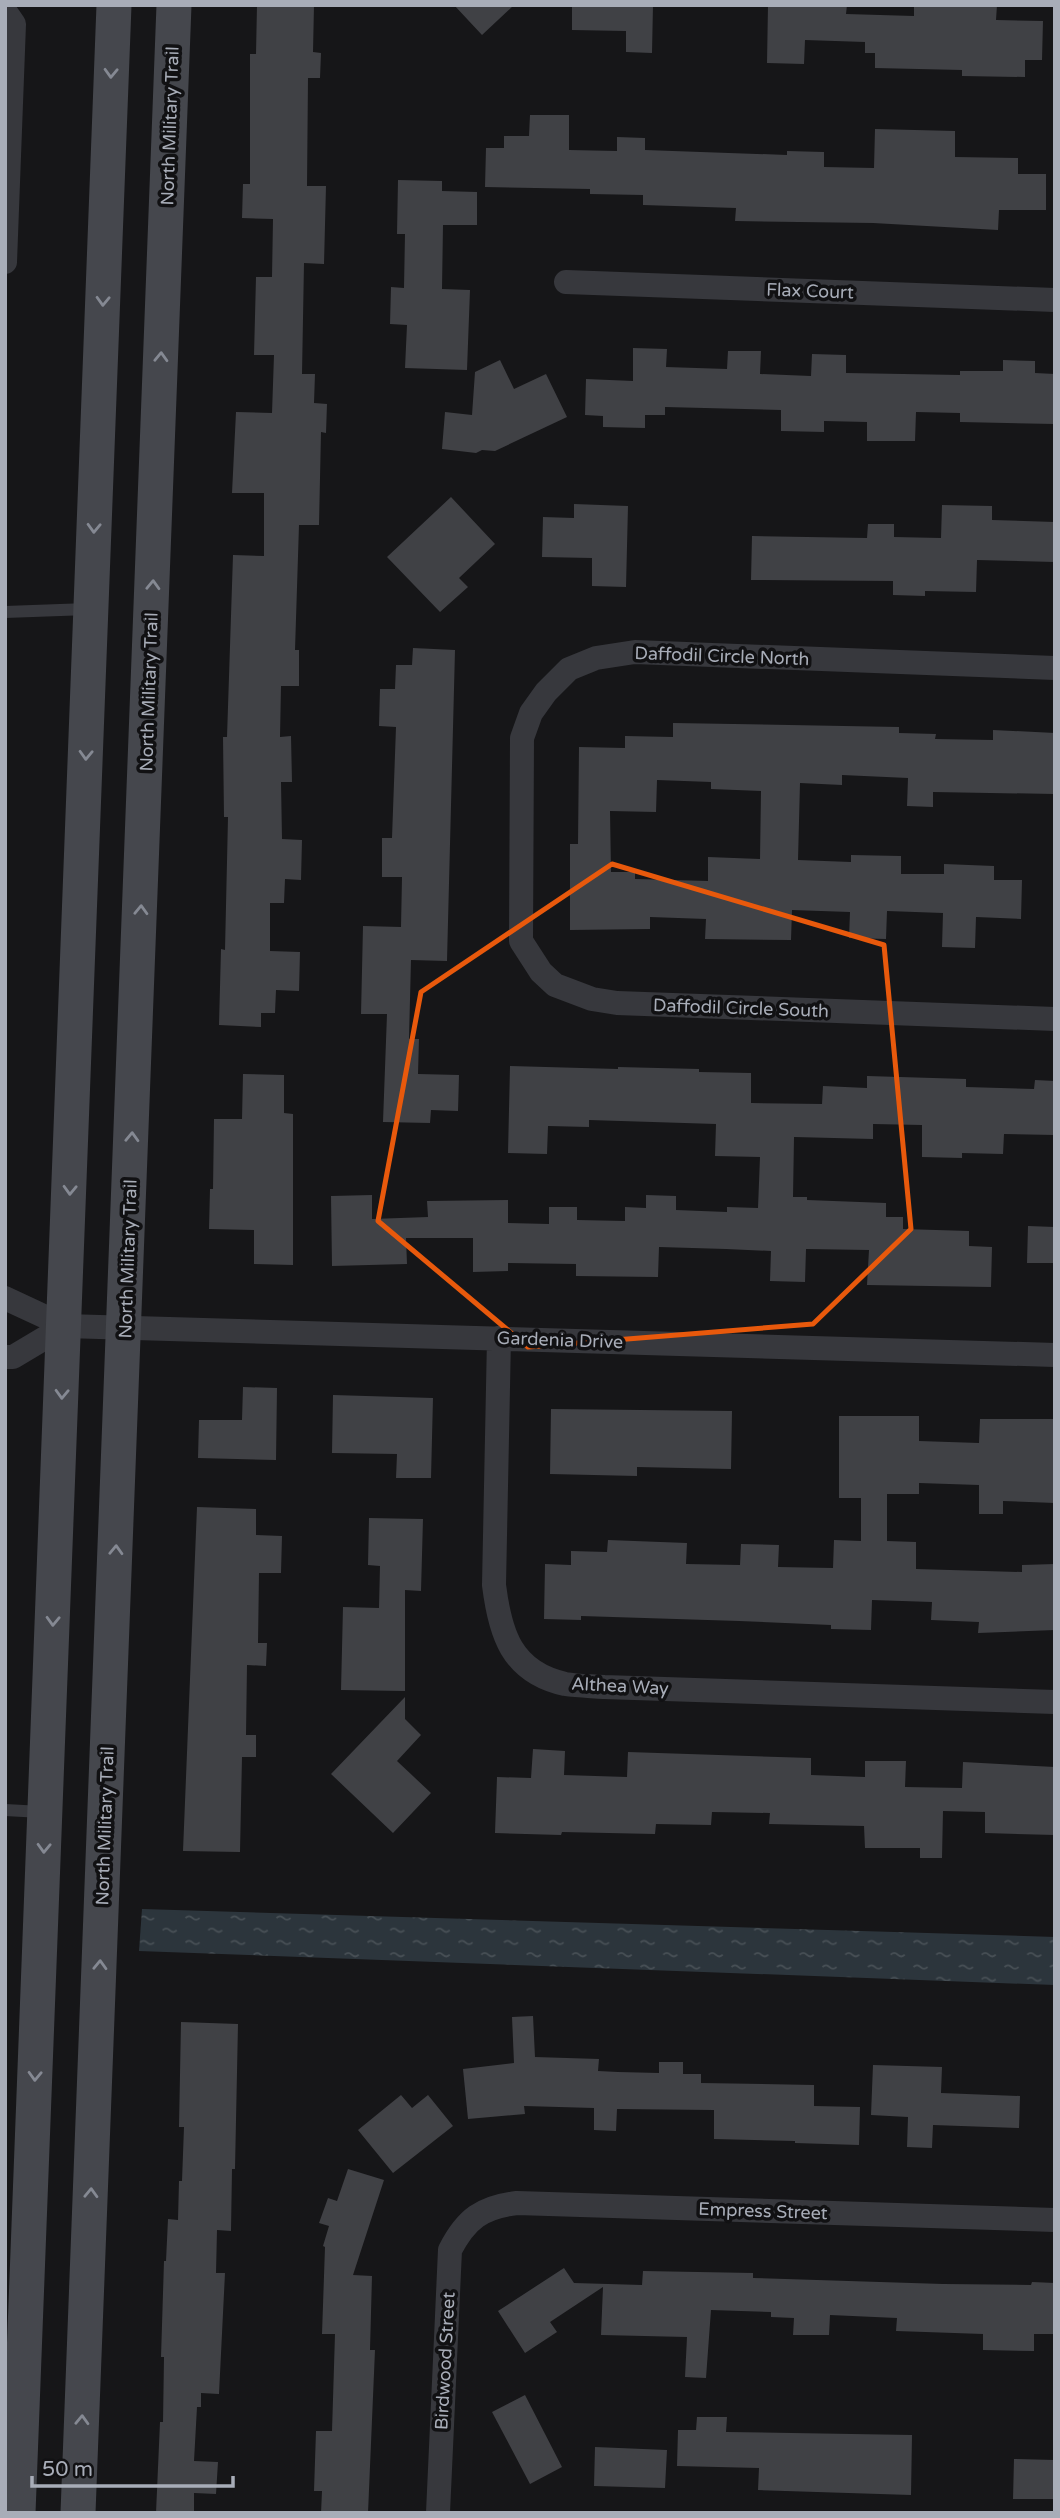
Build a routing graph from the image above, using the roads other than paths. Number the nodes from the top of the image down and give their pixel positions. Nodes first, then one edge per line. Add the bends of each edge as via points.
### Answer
1 (114, 5) edge
2 (174, 5) edge
3 (5, 11) edge
4 (5, 262) edge
5 (566, 282) dead end
6 (1055, 300) edge
7 (91, 609) junction
8 (5, 612) edge
9 (1055, 667) edge
10 (520, 872) joint
11 (1055, 1019) edge
12 (5, 1298) edge
13 (65, 1326) junction
14 (125, 1328) junction
15 (499, 1338) junction
16 (1055, 1355) edge
17 (5, 1357) edge
18 (1055, 1702) edge
19 (5, 1810) edge
20 (46, 1812) junction
21 (474, 2217) joint
22 (1055, 2220) edge
23 (18, 2513) edge
24 (78, 2513) edge
25 (438, 2513) edge

1 -> 7 main road
14 -> 2 main road, North Military Trail
3 - 4 street via 13,24
5 - 6 street, Flax Court
7 - 8 lane
7 -> 13 main road
9 - 10 street, Daffodil Circle North via 635,652 596,658 569,669 546,692 531,713 522,738
10 - 11 street, Daffodil Circle South via 521,941 555,985 592,999
12 - 13 street, Gardenia Drive
13 - 14 street, Gardenia Drive
13 - 17 street via 13,1357
13 -> 20 main road
14 - 15 street, Gardenia Drive
24 -> 14 main road, North Military Trail
15 - 16 street, Gardenia Drive
15 - 18 street, Althea Way via 494,1585 498,1621 522,1662 539,1675 565,1684 604,1687
19 - 20 lane
20 -> 23 main road
21 - 22 street, Empress Street via 496,2205 517,2203
21 - 25 street, Birdwood Street via 450,2250

